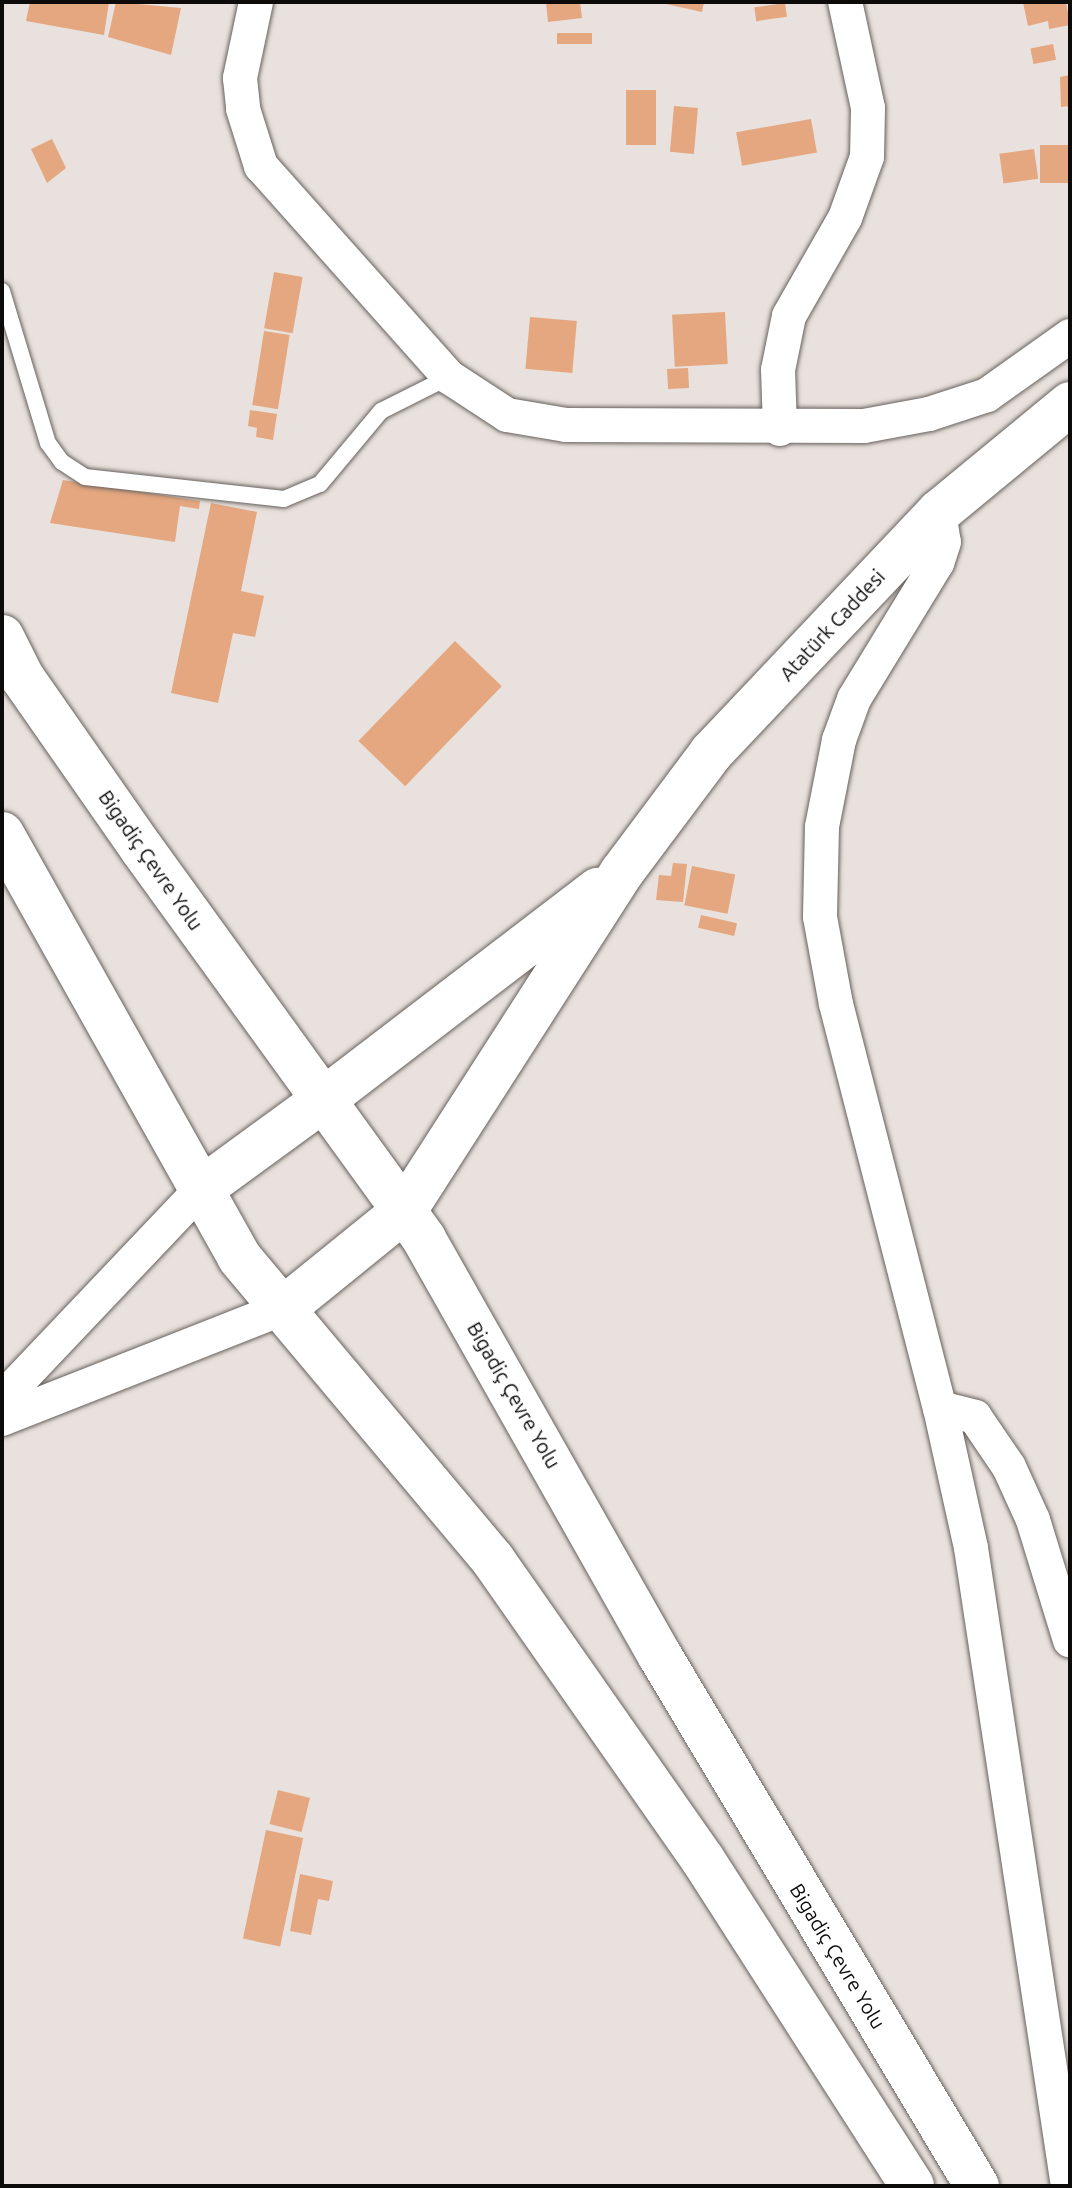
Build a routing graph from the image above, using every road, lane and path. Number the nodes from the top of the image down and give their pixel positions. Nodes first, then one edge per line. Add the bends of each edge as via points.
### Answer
1 (256, 2) edge
2 (845, 2) edge
3 (2, 291) edge
4 (1070, 336) edge
5 (449, 377) junction
6 (1070, 404) edge
7 (780, 429) junction
8 (939, 512) junction
9 (2, 637) edge
10 (2, 834) edge
11 (622, 872) junction
12 (323, 1100) junction
13 (201, 1189) junction
14 (405, 1210) junction
15 (284, 1308) junction
16 (2, 1399) edge
17 (940, 1408) junction
18 (2, 1419) edge
19 (1070, 1640) edge
20 (912, 2186) edge
21 (977, 2186) edge
22 (1068, 2186) edge

1 - 5 street via 240,78 249,138 261,166
2 - 7 street via 868,108 867,157 845,218 789,316 778,370
3 - 5 lane via 48,443 71,470 101,480 265,500 294,497 334,471 381,411
4 - 7 street via 1013,380 959,406 864,426
5 - 7 street via 479,402 535,423
6 - 8 main road, Atatürk Caddesi
8 - 11 main road, Atatürk Caddesi via 711,753
8 - 17 street via 944,542 937,563 854,699 839,740 819,872 822,931 836,1004
9 - 12 main road, Bigadiç Çevre Yolu via 73,750
10 - 13 main road
11 - 12 main road, Atatürk Caddesi
11 - 14 main road, Atatürk Caddesi
12 - 13 main road, Atatürk Caddesi
12 - 14 main road, Bigadiç Çevre Yolu
13 - 15 main road via 239,1257
13 - 16 street
14 - 15 main road, Atatürk Caddesi
14 - 21 main road, Bigadiç Çevre Yolu via 660,1656
15 - 18 street
15 - 20 main road via 493,1560 703,1860
17 - 19 street via 975,1417 1009,1467 1033,1520
17 - 22 street via 987,1641

